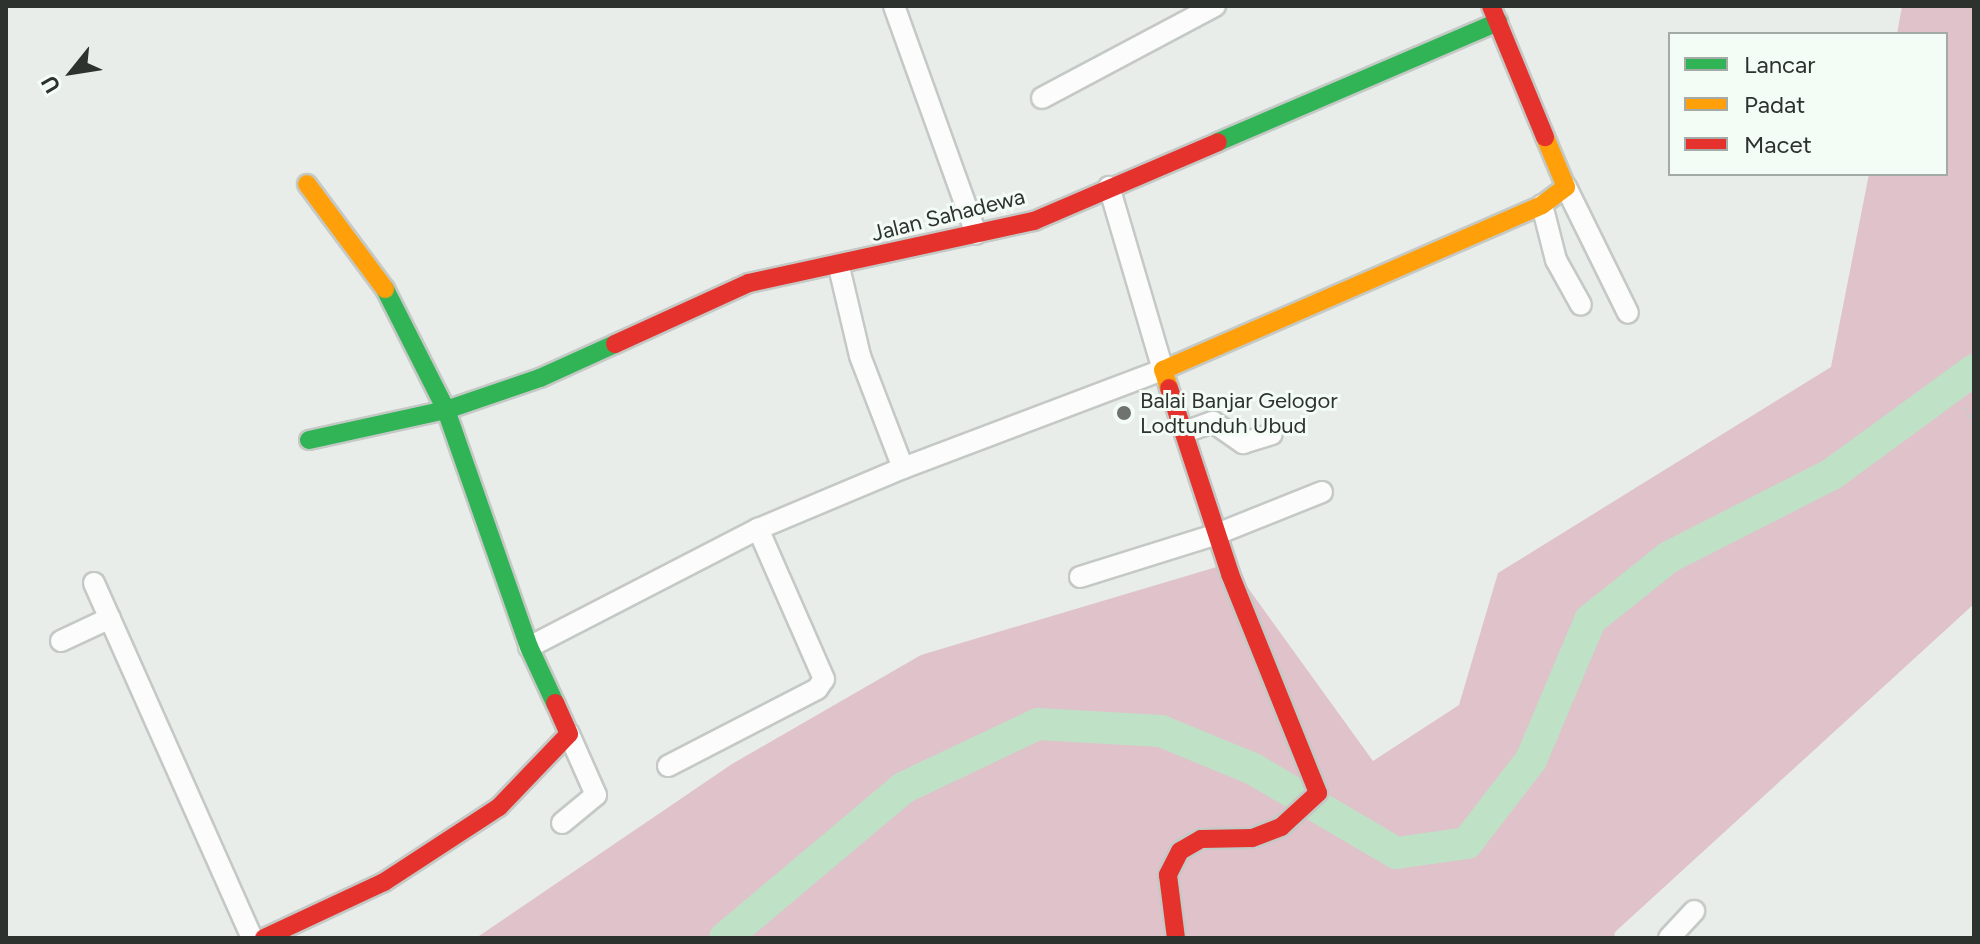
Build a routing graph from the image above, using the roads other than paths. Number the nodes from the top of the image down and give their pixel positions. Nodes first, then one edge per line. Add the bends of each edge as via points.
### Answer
1 (894, 6) edge
2 (1215, 6) edge
3 (1495, 14) edge
4 (1042, 98) dead end
5 (307, 184) dead end
6 (1109, 187) junction
7 (1566, 187) junction
8 (1542, 205) junction
9 (976, 234) junction
10 (839, 267) junction
11 (1581, 305) dead end
12 (1628, 313) dead end
13 (1163, 370) junction
14 (446, 410) junction
15 (1185, 432) junction
16 (1272, 434) dead end
17 (309, 440) dead end
18 (903, 468) junction
19 (1322, 492) dead end
20 (758, 529) junction
21 (1217, 534) junction
22 (1080, 577) dead end
23 (94, 583) dead end
24 (110, 618) junction
25 (61, 641) dead end
26 (529, 647) junction
27 (569, 734) junction
28 (668, 766) dead end
29 (562, 823) dead end
30 (1694, 911) dead end
31 (252, 938) edge
32 (264, 938) edge
33 (1176, 938) edge
34 (1669, 938) edge

1 - 9 street
2 - 4 street
3 - 6 street, Jalan Sahadewa
3 - 7 street
5 - 14 street via 375,272
6 - 9 street, Jalan Sahadewa via 1034,221
6 - 13 street
7 - 8 street
7 - 12 street
8 - 11 street via 1556,260
8 - 13 street
9 - 10 street, Jalan Sahadewa
10 - 14 street, Jalan Sahadewa via 749,283 540,378
10 - 18 street via 860,356
13 - 15 street
13 - 18 street
14 - 17 street, Jalan Sahadewa
14 - 26 street
15 - 16 street via 1213,422 1243,443
15 - 21 street
18 - 20 street
19 - 21 street
20 - 26 street
20 - 28 street via 824,679 817,689
21 - 22 street
21 - 33 street via 1318,793 1281,827 1252,838 1201,839 1180,851 1168,875
23 - 24 street
24 - 25 street
24 - 31 street
26 - 27 street
27 - 29 street via 596,795
27 - 32 street via 499,807 466,833 384,882
30 - 34 street

